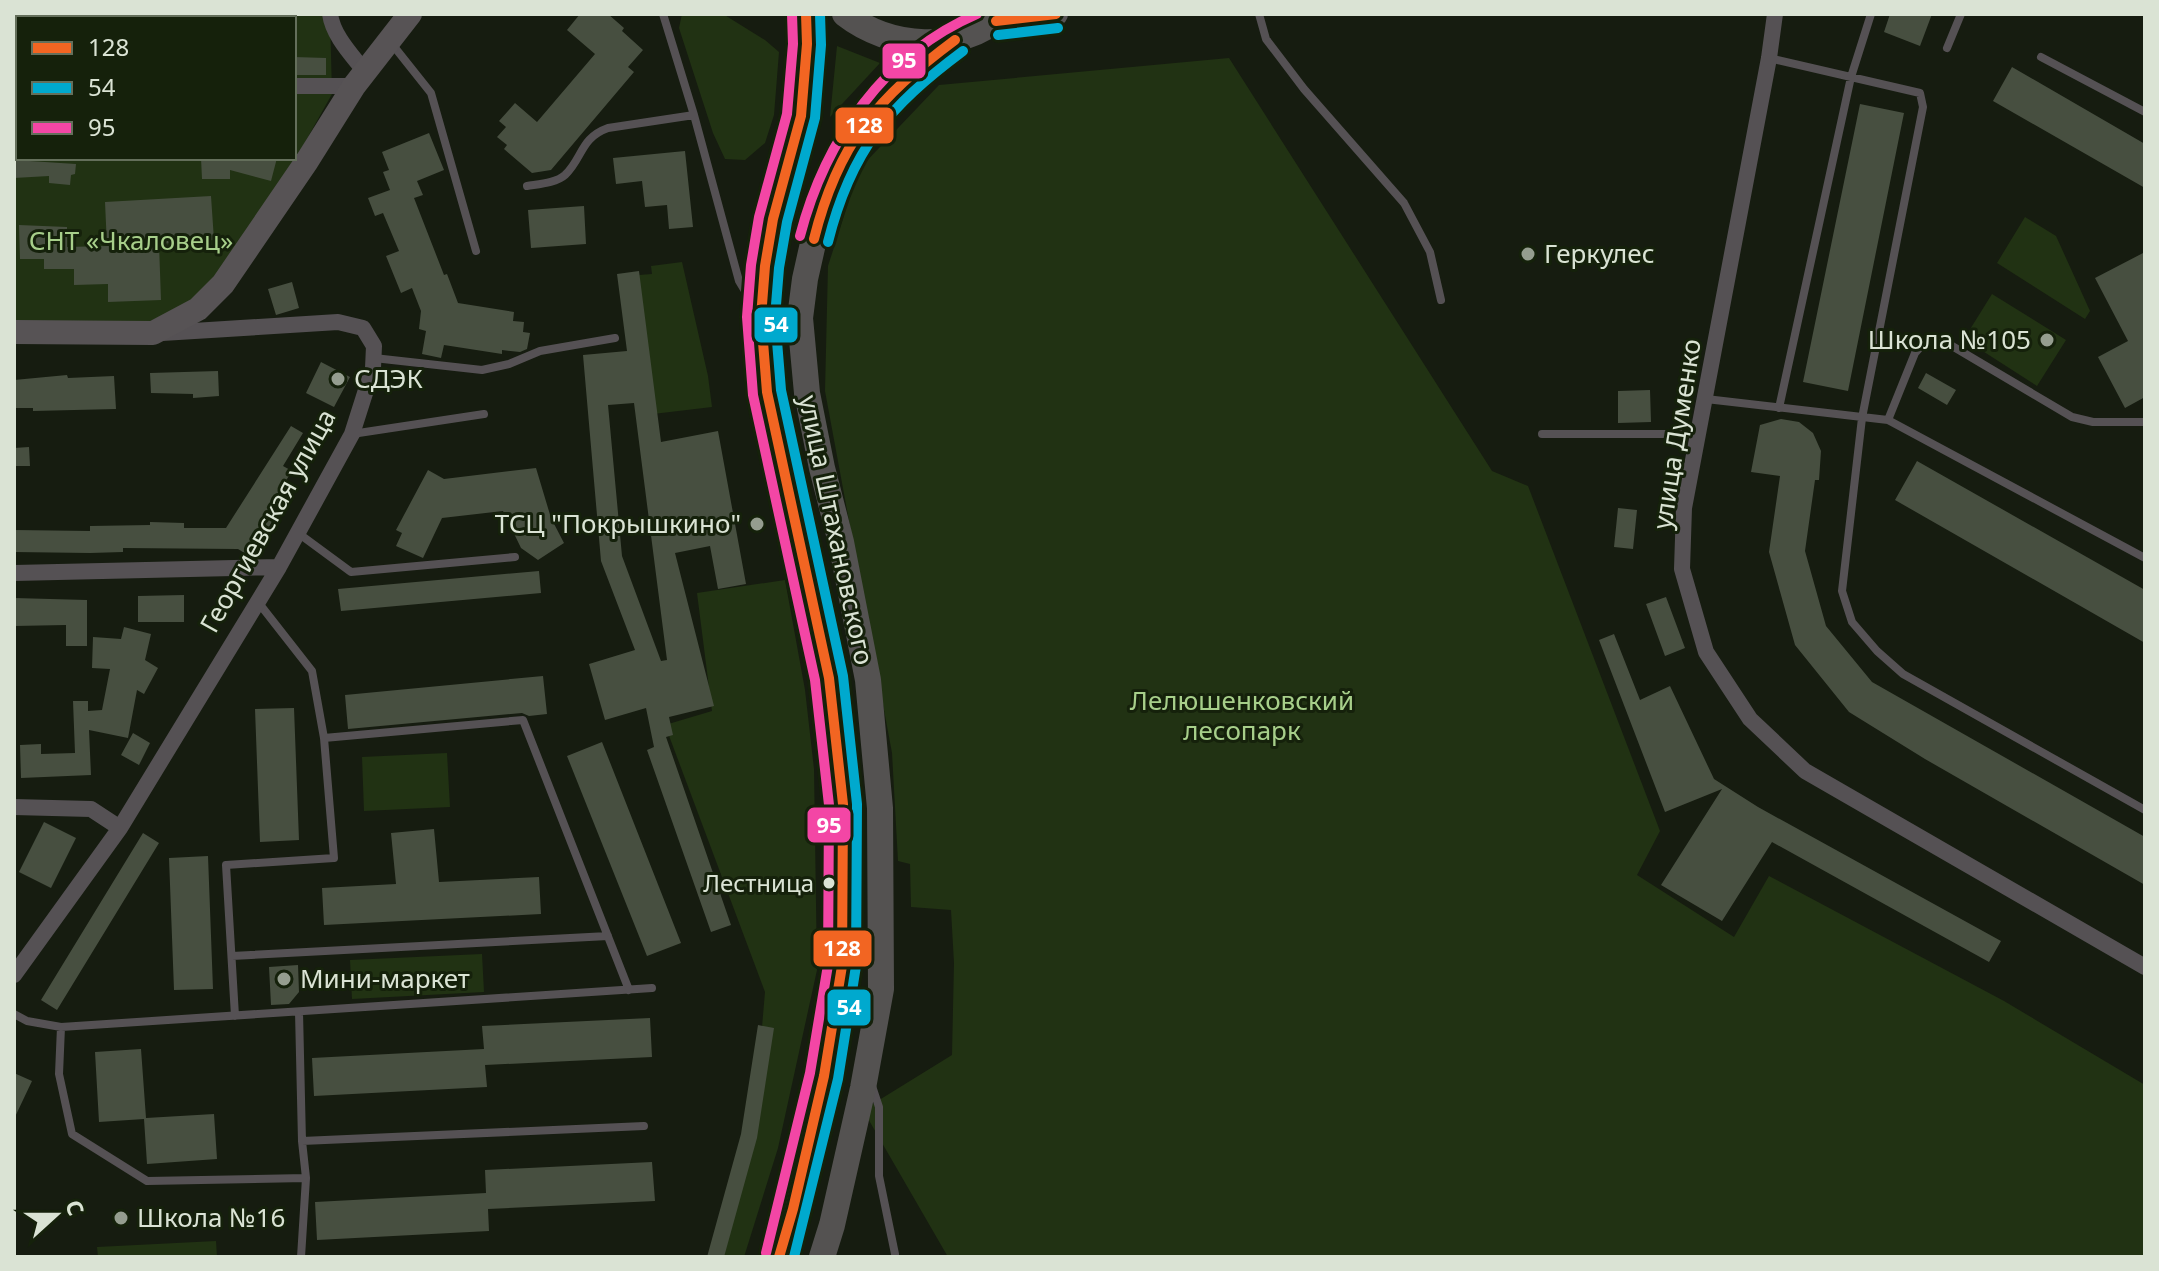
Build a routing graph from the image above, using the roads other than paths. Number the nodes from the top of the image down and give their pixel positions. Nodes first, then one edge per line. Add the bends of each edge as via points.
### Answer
1 (330, 14) edge
2 (410, 14) edge
3 (663, 14) edge
4 (806, 14) edge
5 (845, 14) edge
6 (1056, 14) edge
7 (1259, 14) edge
8 (1775, 14) edge
9 (1871, 14) edge
10 (1961, 14) edge
11 (1000, 18) edge
12 (389, 40) junction
13 (955, 40) junction
14 (1947, 48) dead end
15 (2041, 57) dead end
16 (1769, 58) junction
17 (1851, 77) junction
18 (360, 79) junction
19 (296, 86) edge
20 (2145, 112) edge
21 (694, 115) junction
22 (527, 186) dead end
23 (476, 251) dead end
24 (1441, 300) dead end
25 (761, 317) junction
26 (14, 332) edge
27 (153, 333) junction
28 (615, 338) dead end
29 (374, 358) junction
30 (1706, 399) junction
31 (1779, 408) junction
32 (484, 414) dead end
33 (1862, 418) junction
34 (1888, 420) junction
35 (2145, 422) edge
36 (352, 434) junction
37 (1542, 434) dead end
38 (1699, 434) junction
39 (297, 533) junction
40 (515, 557) dead end
41 (2145, 558) edge
42 (279, 567) junction
43 (14, 573) edge
44 (258, 601) junction
45 (324, 738) junction
46 (14, 807) edge
47 (2145, 810) edge
48 (120, 828) junction
49 (608, 936) junction
50 (232, 956) junction
51 (2145, 967) edge
52 (14, 975) edge
53 (652, 988) dead end
54 (629, 990) junction
55 (299, 1012) junction
56 (14, 1014) edge
57 (235, 1016) junction
58 (61, 1027) junction
59 (866, 1070) junction
60 (644, 1126) dead end
61 (302, 1141) junction
62 (306, 1178) junction
63 (895, 1254) dead end
64 (301, 1257) edge
65 (779, 1257) edge
66 (822, 1257) edge

1 - 18 street
2 - 12 street
3 - 21 lane
4 - 25 main road, улица Штахановского via 801,116 773,219
5 - 13 main road via 864,29 909,43
6 - 11 street
7 - 24 lane via 1266,39 1304,89 1404,203 1430,252
8 - 16 street, улица Думенко
9 - 17 lane
10 - 14 lane
11 - 13 main road
12 - 18 street
12 - 23 lane via 431,93
13 - 59 main road, улица Штахановского via 919,67 856,134 816,230 800,318 807,393 868,680 880,808 882,977
15 - 20 lane
16 - 17 lane
16 - 30 street, улица Думенко
17 - 31 lane
17 - 33 lane via 1920,93 1923,107
18 - 19 street
18 - 27 street via 223,284 198,309
21 - 22 lane via 594,133 564,176
21 - 25 lane via 739,281
25 - 65 main road, улица Штахановского via 767,392 829,678 843,804 842,966 824,1076
26 - 27 street
27 - 29 street via 338,322 363,328 374,346
28 - 29 lane via 540,351 482,370
29 - 36 street, Георгиевская улица
30 - 31 lane
30 - 38 street, улица Думенко
31 - 33 lane
32 - 36 lane
33 - 34 lane
33 - 47 lane via 1842,591 1852,622 1903,674
34 - 35 lane via 1915,353 1925,342 1942,340 2072,417
34 - 41 lane
36 - 39 street, Георгиевская улица
37 - 38 lane
38 - 51 street, улица Думенко via 1684,508 1682,569 1706,652 1750,719 1805,771
39 - 40 lane via 351,572
39 - 42 street, Георгиевская улица
42 - 43 street
42 - 44 street, Георгиевская улица
44 - 45 lane via 312,671
44 - 48 street, Георгиевская улица
45 - 49 lane via 523,720
45 - 50 lane via 334,858 226,865
46 - 48 street via 91,809
48 - 52 street, Георгиевская улица
49 - 50 lane
49 - 54 lane
50 - 57 lane
53 - 54 lane
54 - 55 lane
55 - 57 lane
55 - 61 lane
56 - 58 lane
57 - 58 lane
58 - 62 lane via 59,1074 72,1134 147,1181
59 - 63 lane via 879,1107 879,1176
59 - 66 main road, улица Штахановского
60 - 61 lane
61 - 62 lane
62 - 64 lane

